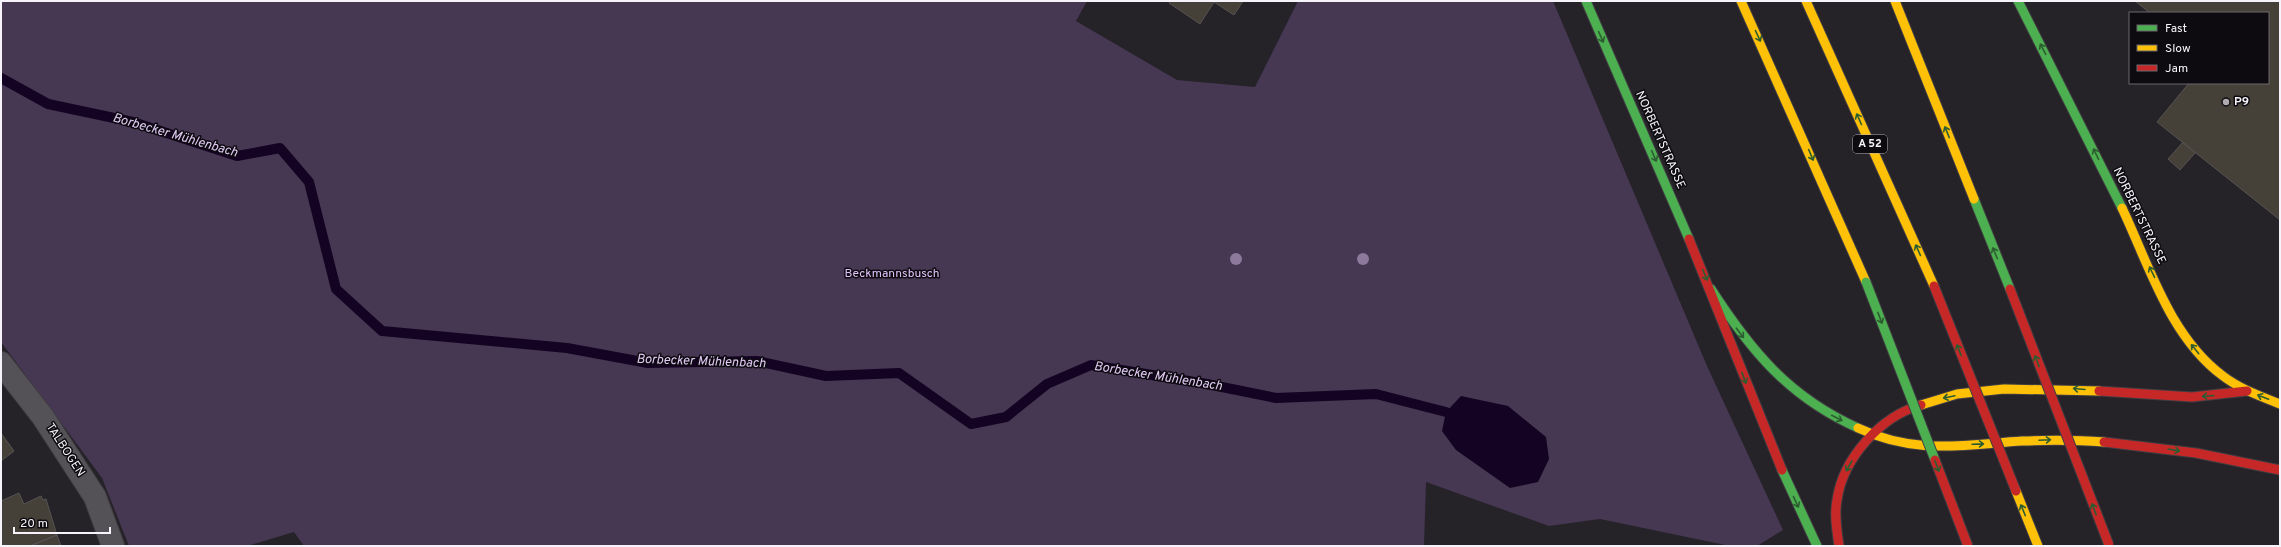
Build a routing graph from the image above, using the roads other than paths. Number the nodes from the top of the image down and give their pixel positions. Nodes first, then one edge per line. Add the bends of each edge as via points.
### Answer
1 (1586, 1) edge
2 (1741, 1) edge
3 (1806, 1) edge
4 (1895, 1) edge
5 (2018, 1) edge
6 (1711, 289) junction
7 (1, 363) edge
8 (2247, 391) junction
9 (2280, 404) edge
10 (1871, 433) junction
11 (2280, 470) edge
12 (113, 546) edge
13 (1817, 546) edge
14 (1838, 546) edge
15 (1968, 546) edge
16 (2038, 546) edge
17 (2109, 546) edge

1 -> 6 main road, NORBERTSTRASSE
2 -> 15 main road, bridge via 1866,282
16 -> 3 main road, A 52, bridge via 1934,286
17 -> 4 main road, bridge
8 -> 5 main road, NORBERTSTRASSE via 2207,363 2188,340 2062,83
6 -> 10 main road via 1734,327 1774,373 1815,407
6 -> 13 main road via 1773,450
7 - 12 street, TALBOGEN via 43,416 95,497
9 -> 8 main road, NORBERTSTRASSE
8 -> 10 main road via 2184,397 2062,388 1976,392 1915,406 1893,417
10 -> 11 main road via 1921,446 2053,440 2133,443
10 -> 14 main road via 1859,448 1838,492 1834,512

